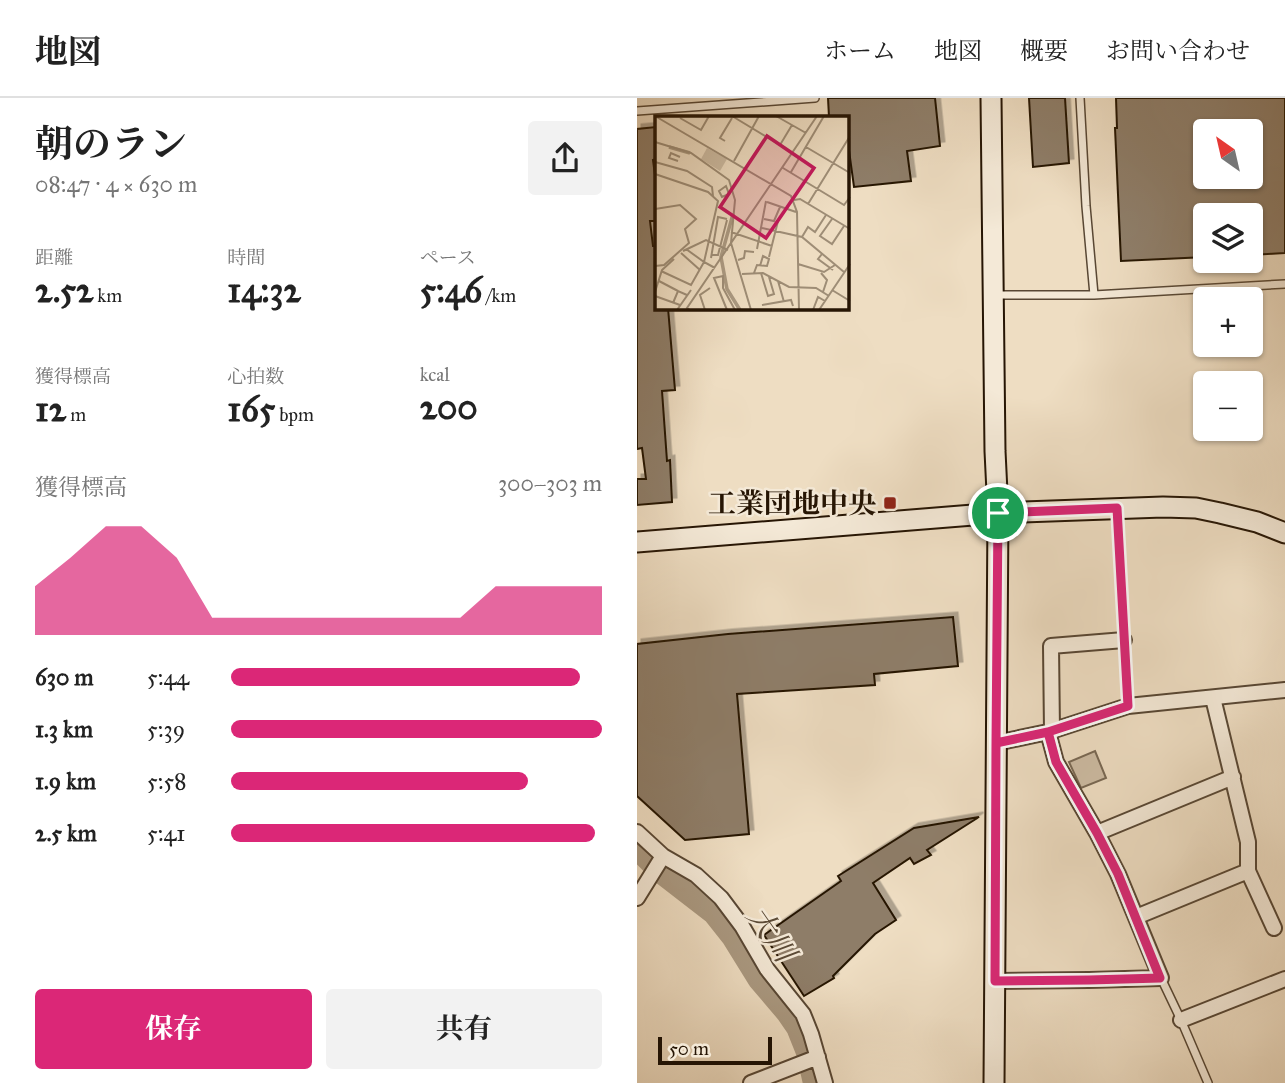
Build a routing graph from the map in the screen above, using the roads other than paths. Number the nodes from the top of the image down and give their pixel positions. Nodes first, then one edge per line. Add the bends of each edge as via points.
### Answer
1 (815, 98) edge
2 (991, 98) edge
3 (1080, 98) edge
4 (637, 111) edge
5 (1285, 284) edge
6 (993, 295) junction
7 (1094, 295) junction
8 (1117, 508) junction
9 (998, 513) junction
10 (1285, 533) edge
11 (637, 542) edge
12 (1124, 640) junction
13 (1285, 690) edge
14 (1213, 698) junction
15 (1128, 706) junction
16 (1050, 732) junction
17 (996, 743) junction
18 (1233, 777) junction
19 (637, 832) edge
20 (1097, 833) junction
21 (662, 856) junction
22 (1248, 871) junction
23 (637, 898) edge
24 (1136, 917) junction
25 (1274, 928) dead end
26 (1160, 978) junction
27 (1285, 979) edge
28 (995, 981) junction
29 (1181, 1020) junction
30 (818, 1057) junction
31 (751, 1083) edge
32 (825, 1083) edge
33 (994, 1083) edge
34 (1207, 1083) edge

1 - 4 lane
2 - 6 street
3 - 7 lane
5 - 7 lane
6 - 7 lane
6 - 9 street
8 - 9 street
8 - 10 street via 1196,508
8 - 12 lane
9 - 11 street
9 - 17 street
12 - 15 lane
12 - 16 street via 1051,646
13 - 14 street
14 - 15 street
14 - 18 street
15 - 16 street
16 - 17 street
16 - 20 street via 1056,762
17 - 28 street
18 - 20 street
18 - 22 street via 1248,842
19 - 21 street
20 - 24 street
21 - 23 street
21 - 30 street via 721,898 803,1014
22 - 24 street
22 - 25 street
24 - 26 street
26 - 28 street
26 - 29 lane
27 - 29 street
28 - 33 street
29 - 34 lane
30 - 31 street
30 - 32 street

